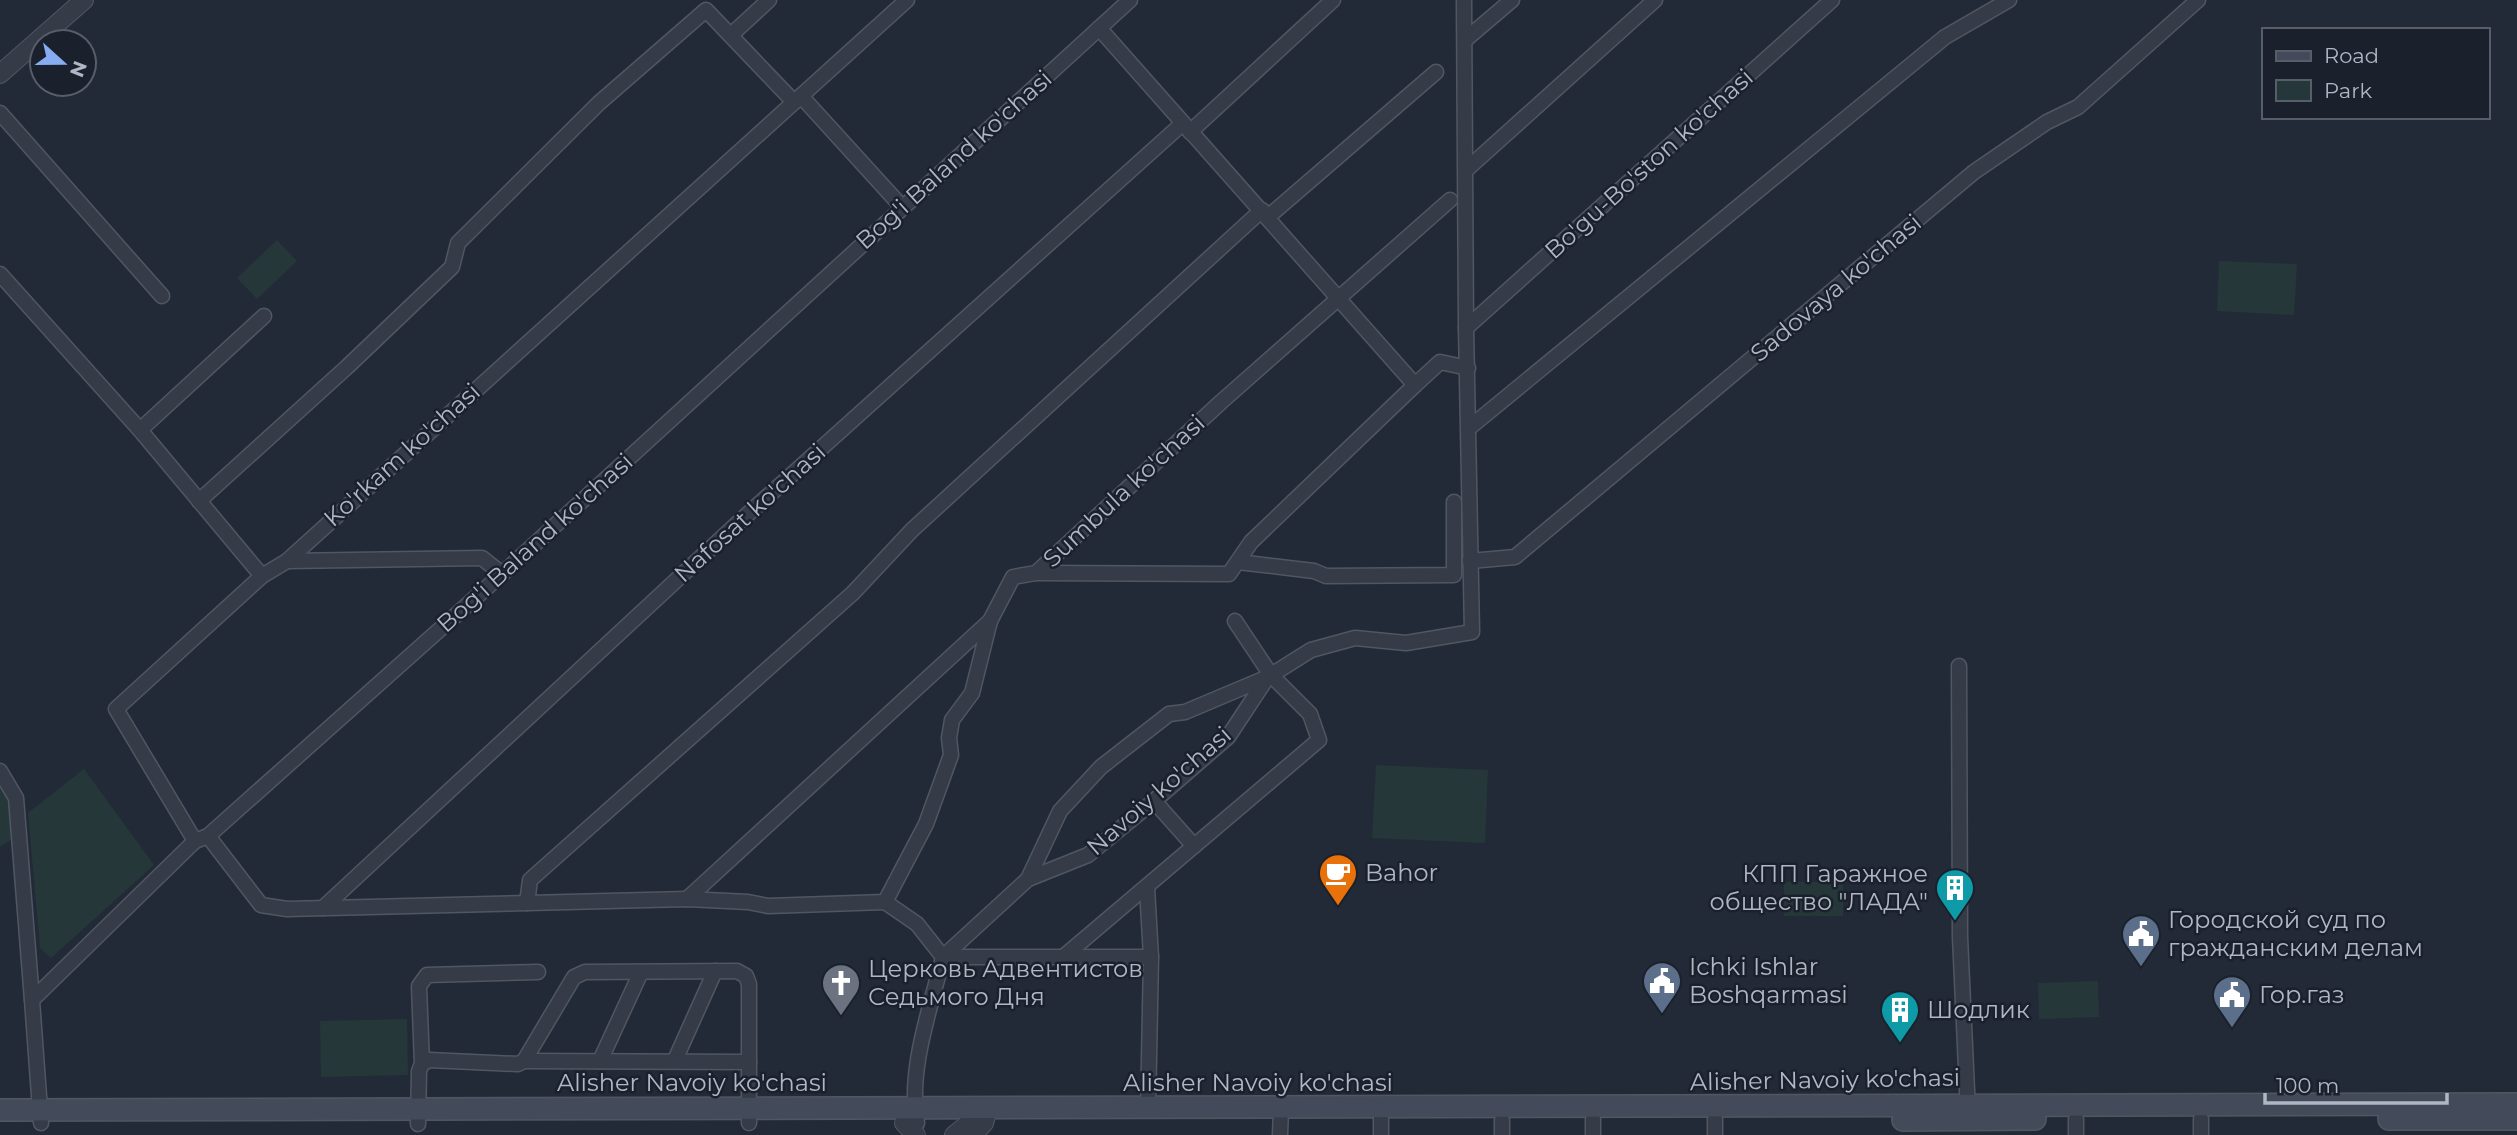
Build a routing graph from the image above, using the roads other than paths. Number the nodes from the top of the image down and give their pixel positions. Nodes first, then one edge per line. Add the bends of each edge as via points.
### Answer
1 (84, 0) edge
2 (769, 0) edge
3 (907, 0) edge
4 (1130, 0) edge
5 (1333, 0) edge
6 (1464, 0) edge
7 (1512, 0) edge
8 (1655, 0) edge
9 (1832, 0) edge
10 (2010, 0) edge
11 (2198, 0) edge
12 (701, 5) edge
13 (1099, 28) junction
14 (732, 35) junction
15 (1465, 40) junction
16 (1436, 72) dead end
17 (0, 74) edge
18 (797, 99) junction
19 (0, 113) edge
20 (1186, 128) junction
21 (1466, 170) junction
22 (1450, 200) dead end
23 (902, 206) junction
24 (1266, 213) junction
25 (0, 274) edge
26 (162, 296) dead end
27 (1338, 299) junction
28 (264, 316) dead end
29 (1466, 328) junction
30 (1468, 368) junction
31 (1415, 385) junction
32 (1469, 428) junction
33 (140, 430) junction
34 (199, 501) junction
35 (1454, 502) dead end
36 (287, 561) junction
37 (1470, 561) junction
38 (1238, 562) junction
39 (1036, 573) junction
40 (502, 574) junction
41 (262, 576) junction
42 (990, 621) junction
43 (1236, 621) dead end
44 (1959, 666) dead end
45 (1269, 676) junction
46 (0, 771) edge
47 (1154, 802) junction
48 (201, 838) junction
49 (1194, 846) junction
50 (1028, 879) junction
51 (1147, 888) junction
52 (687, 899) junction
53 (885, 902) junction
54 (527, 903) junction
55 (323, 908) junction
56 (943, 957) junction
57 (1062, 957) junction
58 (1151, 957) junction
59 (641, 971) junction
60 (715, 971) junction
61 (538, 972) dead end
62 (32, 1000) junction
63 (675, 1060) junction
64 (524, 1061) junction
65 (600, 1061) junction
66 (749, 1062) junction
67 (422, 1063) junction
68 (2517, 1104) edge
69 (0, 1110) edge
70 (1148, 1110) junction
71 (1968, 1112) junction
72 (749, 1116) junction
73 (41, 1117) junction
74 (417, 1117) junction
75 (2517, 1119) edge
76 (1381, 1121) edge
77 (1281, 1122) edge
78 (0, 1123) edge
79 (913, 1123) edge
80 (973, 1123) edge
81 (1593, 1127) edge
82 (1715, 1127) edge
83 (1937, 1127) edge
84 (2076, 1127) edge
85 (2201, 1127) edge
86 (2462, 1127) edge
87 (1502, 1128) edge

1 - 17 street
2 - 14 street
3 - 18 street, Ko'rkam ko'chasi
4 - 13 street, Bog'i Baland ko'chasi
5 - 20 street, Nafosat ko'chasi
6 - 15 street
7 - 15 street
8 - 21 street
9 - 29 street, Bo'gu-Bo'ston ko'chasi
10 - 32 street via 1945,37
11 - 37 street, Sadovaya ko'chasi via 2078,107 2047,122 1974,172 1516,557
12 - 14 street
12 - 34 street via 458,243 452,267
13 - 20 street
13 - 23 street, Bog'i Baland ko'chasi
14 - 18 street
15 - 21 street
16 - 24 street
18 - 23 street
18 - 36 street, Ko'rkam ko'chasi
19 - 26 street
20 - 24 street
20 - 55 street, Nafosat ko'chasi via 739,522
21 - 29 street
22 - 27 street, Sumbula ko'chasi
23 - 40 street, Bog'i Baland ko'chasi
24 - 27 street
24 - 54 street via 912,530 853,593 530,880
25 - 33 street
27 - 31 street
27 - 39 street, Sumbula ko'chasi
28 - 33 street
29 - 30 street
30 - 31 street via 1440,362
30 - 32 street
31 - 38 street via 1251,542
32 - 37 street
33 - 34 street
34 - 41 street
35 - 38 street via 1454,575 1326,576
36 - 40 street via 482,558
36 - 41 street, Ko'rkam ko'chasi
37 - 45 street via 1472,632 1406,643 1355,638 1311,650
38 - 39 street via 1229,574
39 - 42 street, Sumbula ko'chasi via 1013,578
40 - 48 street, Bog'i Baland ko'chasi
41 - 48 street, Ko'rkam ko'chasi via 117,709
42 - 52 street, Sumbula ko'chasi
42 - 53 street via 972,693 952,720 951,755 926,824
43 - 45 street
44 - 71 street via 1959,937
45 - 47 street, Navoiy ko'chasi via 1228,737
45 - 49 street via 1310,713 1319,740
45 - 50 street via 1185,712 1169,714 1101,767 1060,811
46 - 62 street via 16,798
47 - 49 street
47 - 50 street, Navoiy ko'chasi via 1088,855
48 - 55 street via 261,905
48 - 62 street, Bog'i Baland ko'chasi
49 - 51 street
50 - 56 street
51 - 57 street
51 - 58 street
52 - 53 street via 768,906
52 - 54 street
53 - 56 street via 918,924
54 - 55 street
56 - 57 street
56 - 79 street via 924,1034
57 - 58 street
58 - 70 street
59 - 60 street
59 - 64 street via 584,972 574,977
59 - 65 street
60 - 63 street
60 - 66 street via 737,971 749,984
61 - 67 street via 427,975 419,986
62 - 73 street
63 - 65 street
63 - 66 street
64 - 65 street
64 - 67 street
66 - 72 street
67 - 74 street
68 - 71 main road, Alisher Navoiy ko'chasi
69 - 73 main road, Alisher Navoiy ko'chasi
70 - 77 main road, Alisher Navoiy ko'chasi
70 - 80 main road, Alisher Navoiy ko'chasi
71 - 76 main road, Alisher Navoiy ko'chasi
71 - 83 main road, Alisher Navoiy ko'chasi
71 - 84 main road, Alisher Navoiy ko'chasi
72 - 74 main road, Alisher Navoiy ko'chasi
72 - 79 main road, Alisher Navoiy ko'chasi
73 - 74 main road, Alisher Navoiy ko'chasi
73 - 78 main road, Alisher Navoiy ko'chasi
75 - 86 main road, Alisher Navoiy ko'chasi
76 - 77 main road, Alisher Navoiy ko'chasi
76 - 87 main road, Alisher Navoiy ko'chasi
77 - 80 main road, Alisher Navoiy ko'chasi
79 - 80 main road, Alisher Navoiy ko'chasi
81 - 82 main road, Alisher Navoiy ko'chasi
81 - 87 main road, Alisher Navoiy ko'chasi
82 - 83 main road, Alisher Navoiy ko'chasi
84 - 85 main road, Alisher Navoiy ko'chasi
85 - 86 main road, Alisher Navoiy ko'chasi

